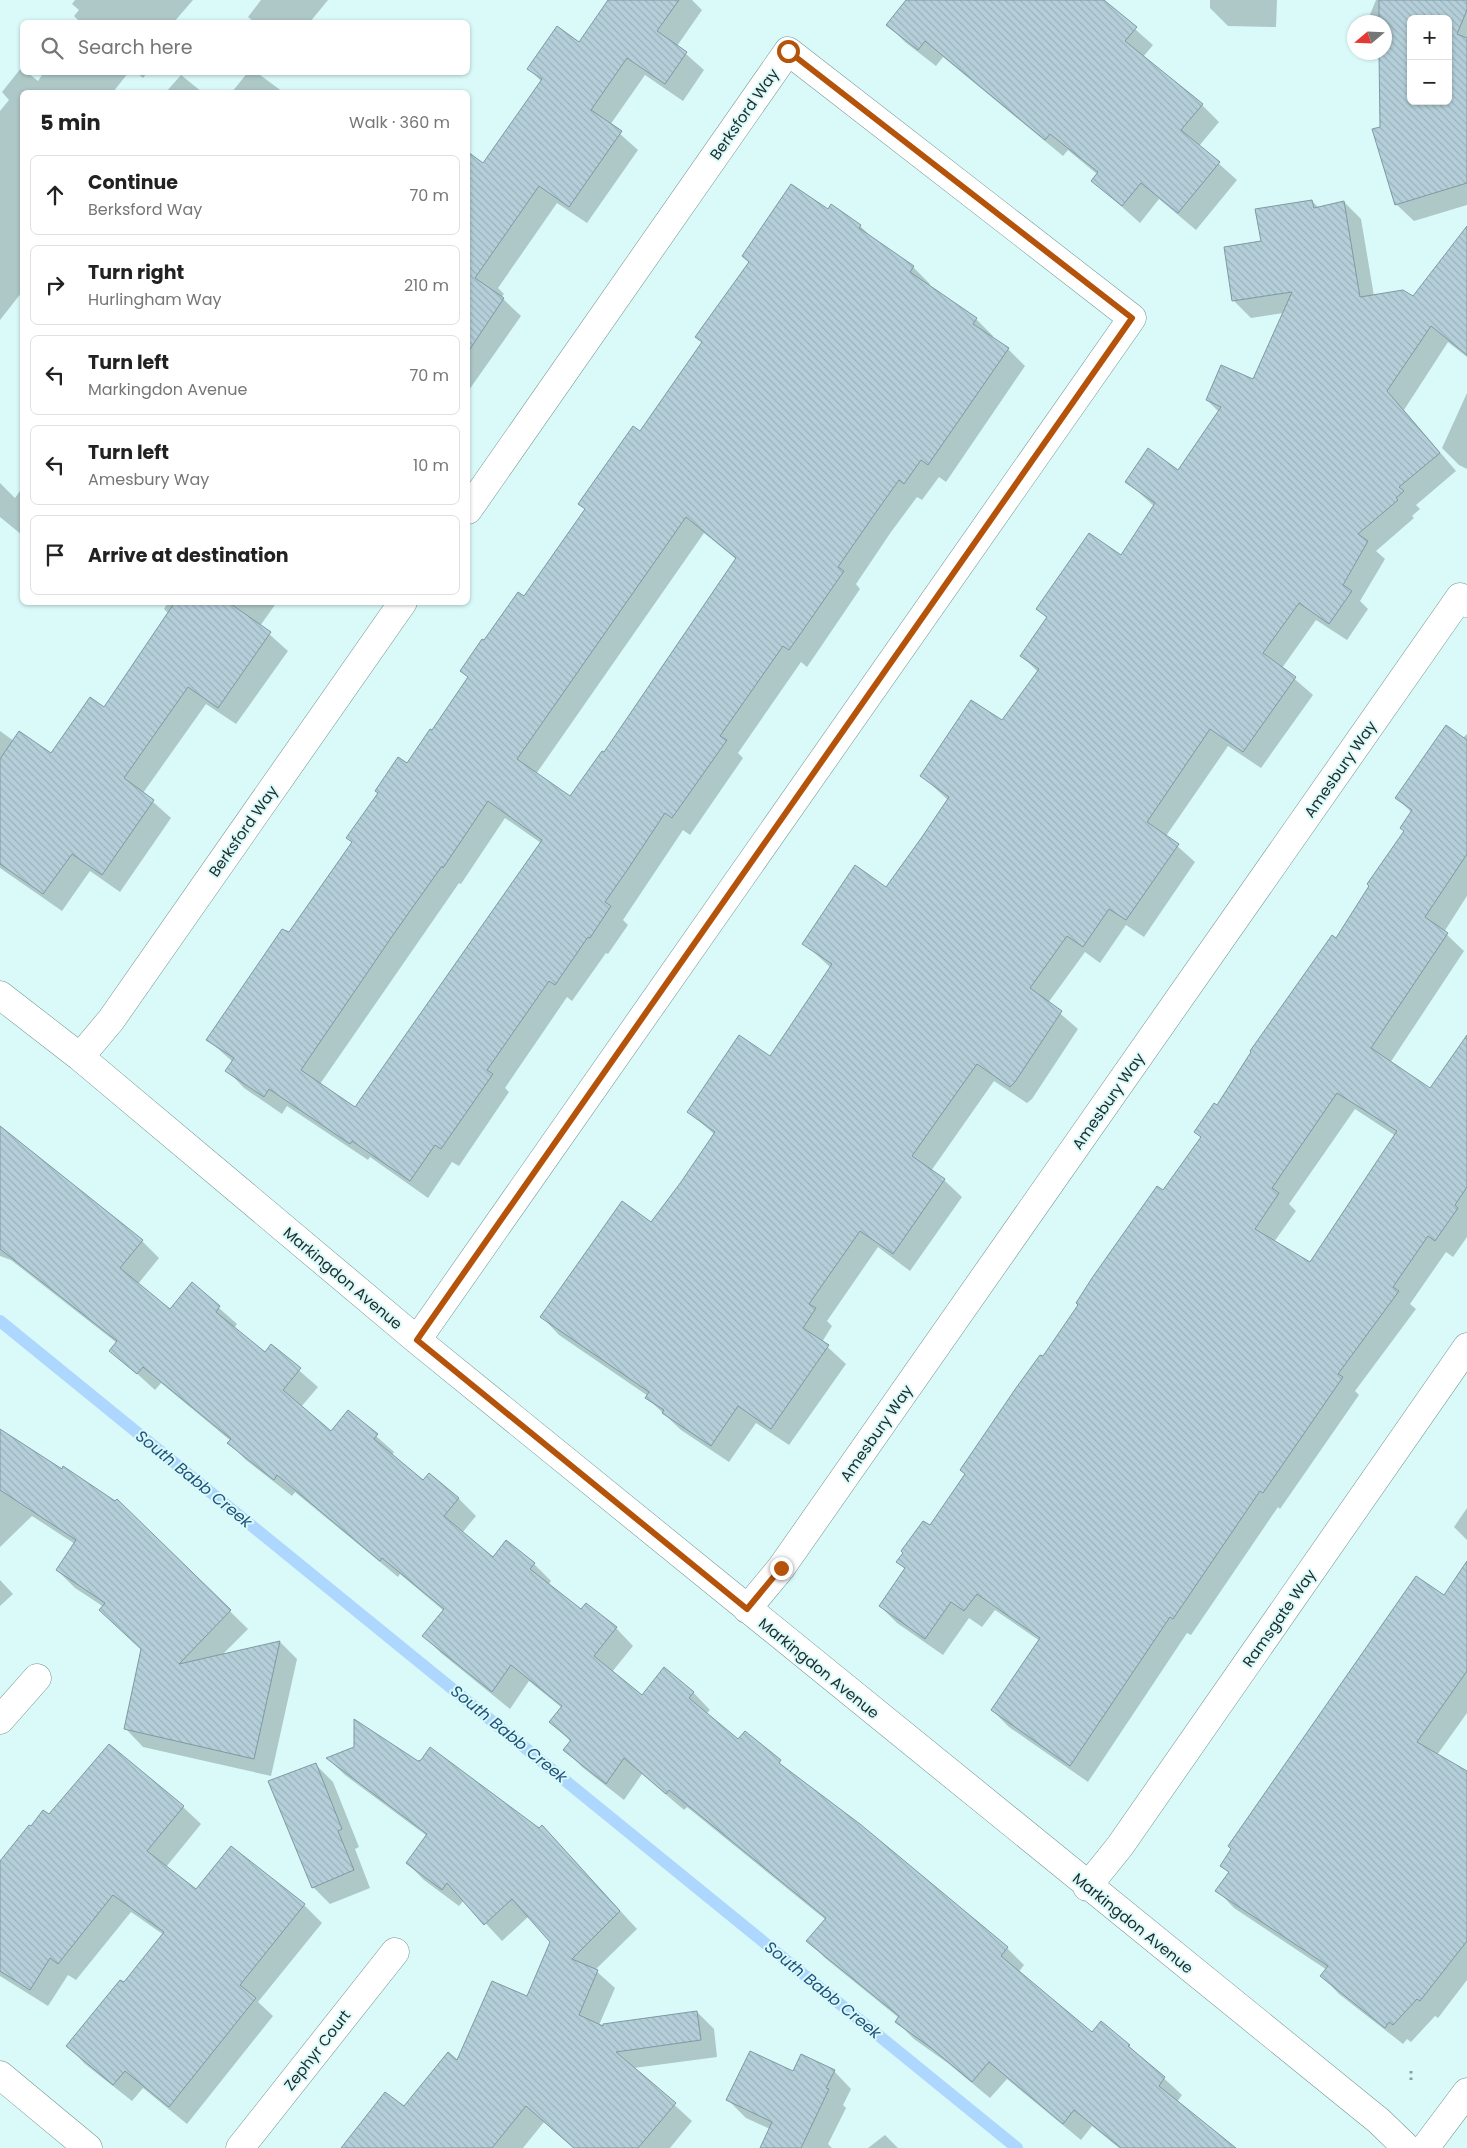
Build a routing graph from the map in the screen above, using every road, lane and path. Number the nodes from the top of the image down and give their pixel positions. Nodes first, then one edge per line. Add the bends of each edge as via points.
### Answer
1 (470, 507) edge
2 (1467, 603) edge
3 (401, 605) edge
4 (0, 995) edge
5 (80, 1057) junction
6 (417, 1340) junction
7 (1467, 1347) edge
8 (747, 1609) junction
9 (37, 1678) dead end
10 (0, 1720) edge
11 (1087, 1887) junction
12 (395, 1952) dead end
13 (1411, 2071) dead end
14 (0, 2075) edge
15 (1411, 2080) dead end
16 (1467, 2092) edge
17 (88, 2148) edge
18 (240, 2148) edge
19 (1407, 2148) edge
20 (1425, 2148) edge

1 - 6 street, Berksford Way via 788,51 1132,318
2 - 8 street, Amesbury Way via 1460,598 781,1568
3 - 5 street, Berksford Way via 111,1020
4 - 5 street, Markingdon Avenue
5 - 6 street, Markingdon Avenue
6 - 8 street, Markingdon Avenue
7 - 11 street, Ramsgate Way via 1120,1846
8 - 11 street, Markingdon Avenue
9 - 10 street
11 - 19 street, Markingdon Avenue via 1371,2115
12 - 18 street, Zephyr Court
13 - 15 path
14 - 17 street
16 - 20 street

